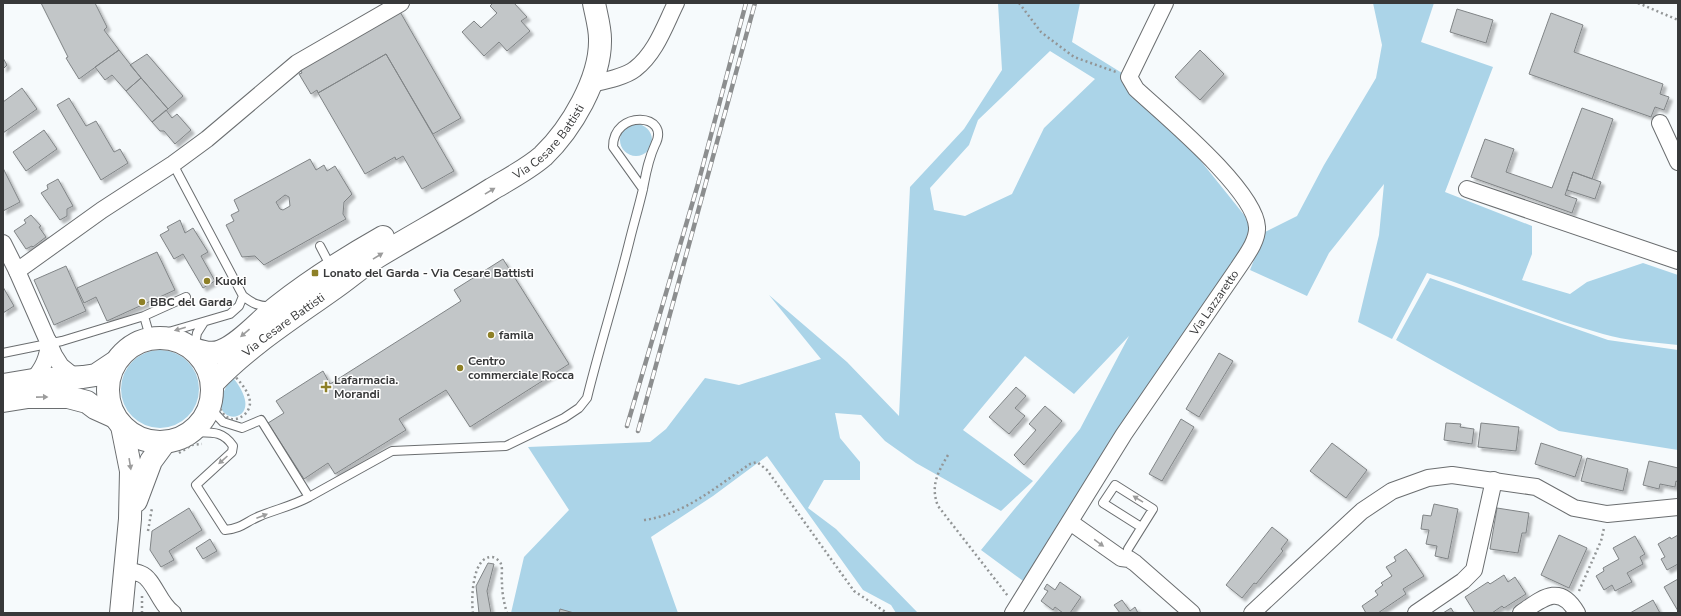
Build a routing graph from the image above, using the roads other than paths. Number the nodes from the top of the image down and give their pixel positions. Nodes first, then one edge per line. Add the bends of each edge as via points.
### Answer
1 (400, 3) edge
2 (594, 3) edge
3 (676, 3) edge
4 (1166, 3) edge
5 (591, 84) junction
6 (580, 104) junction
7 (1660, 123) dead end
8 (1678, 162) edge
9 (173, 164) junction
10 (643, 189) junction
11 (1467, 189) dead end
12 (3, 243) edge
13 (320, 246) dead end
14 (1678, 261) edge
15 (331, 267) junction
16 (17, 271) junction
17 (243, 296) junction
18 (186, 298) dead end
19 (283, 312) junction
20 (144, 316) junction
21 (204, 322) junction
22 (155, 336) junction
23 (50, 342) junction
24 (194, 349) junction
25 (3, 353) edge
26 (114, 363) junction
27 (76, 378) junction
28 (33, 380) junction
29 (212, 384) junction
30 (3, 385) edge
31 (3, 401) edge
32 (209, 407) junction
33 (118, 422) junction
34 (199, 438) junction
35 (171, 448) junction
36 (1494, 480) junction
37 (309, 497) junction
38 (1678, 507) edge
39 (130, 519) junction
40 (1070, 522) junction
41 (1141, 527) junction
42 (1129, 559) junction
43 (134, 572) junction
44 (1574, 608) edge
45 (1015, 610) edge
46 (121, 613) edge
47 (172, 613) edge
48 (1192, 613) edge
49 (1252, 613) edge
50 (1416, 613) edge
51 (1521, 613) edge

1 - 9 street via 297,63 207,139
2 - 5 street via 600,39 597,68
3 - 5 street via 653,49 635,69
4 - 40 street, Via Lazzaretto via 1129,77 1136,89 1226,175 1246,200 1257,228 1253,242 1238,268 1124,434
5 - 6 street
6 - 15 street, Via Cesare Battisti via 552,134 532,149
19 -> 6 street, Via Cesare Battisti via 528,167 561,135
7 - 8 street
9 - 16 street via 102,210
9 - 17 lane
10 - 10 lane via 646,169 659,138 658,130 647,119 640,118 631,120 616,133 613,147
10 - 37 lane via 587,398 579,408 506,446 392,451
11 - 14 street
12 - 16 street
13 - 15 lane
15 - 19 street, Via Cesare Battisti
16 - 23 street
17 - 19 lane via 253,304
17 - 21 lane via 239,306 230,314
18 - 20 lane
19 -> 24 street, Via Cesare Battisti via 220,352 208,353
19 - 29 street, Via Cesare Battisti
20 - 22 lane via 148,330
20 - 23 lane via 62,341
21 -> 22 lane
21 - 24 lane via 197,333
22 - 24 street via 182,342
22 - 26 street via 134,344
23 - 25 lane
23 - 27 street via 60,366
23 - 28 street via 44,367
24 - 29 street via 209,371
26 - 27 street via 96,374
26 - 33 street via 107,390 109,403
27 - 28 street
28 - 30 street
29 - 32 street
31 -> 33 street via 28,397 68,397 87,402
32 - 34 street via 200,423
32 - 37 lane via 223,422 242,428 261,420
33 - 35 street via 142,439
33 -> 39 street via 131,471
34 - 35 street via 178,438
34 -> 37 lane via 219,433 227,437 233,446 232,452 196,485 225,530 238,529 259,516 291,506
35 - 39 street via 151,461
36 - 38 street via 1536,487 1574,508 1607,514
36 - 49 street via 1452,475 1428,478 1392,492 1362,511
36 - 50 street via 1474,570 1463,581
39 - 43 street
40 -> 42 street via 1121,558
40 - 45 street, Via Lazzaretto
41 -> 41 lane via 1153,509 1115,485 1104,503
41 - 42 lane via 1126,554
42 - 48 street
43 - 46 street
43 - 47 street via 152,585
44 - 51 street via 1566,598 1556,595 1548,596

